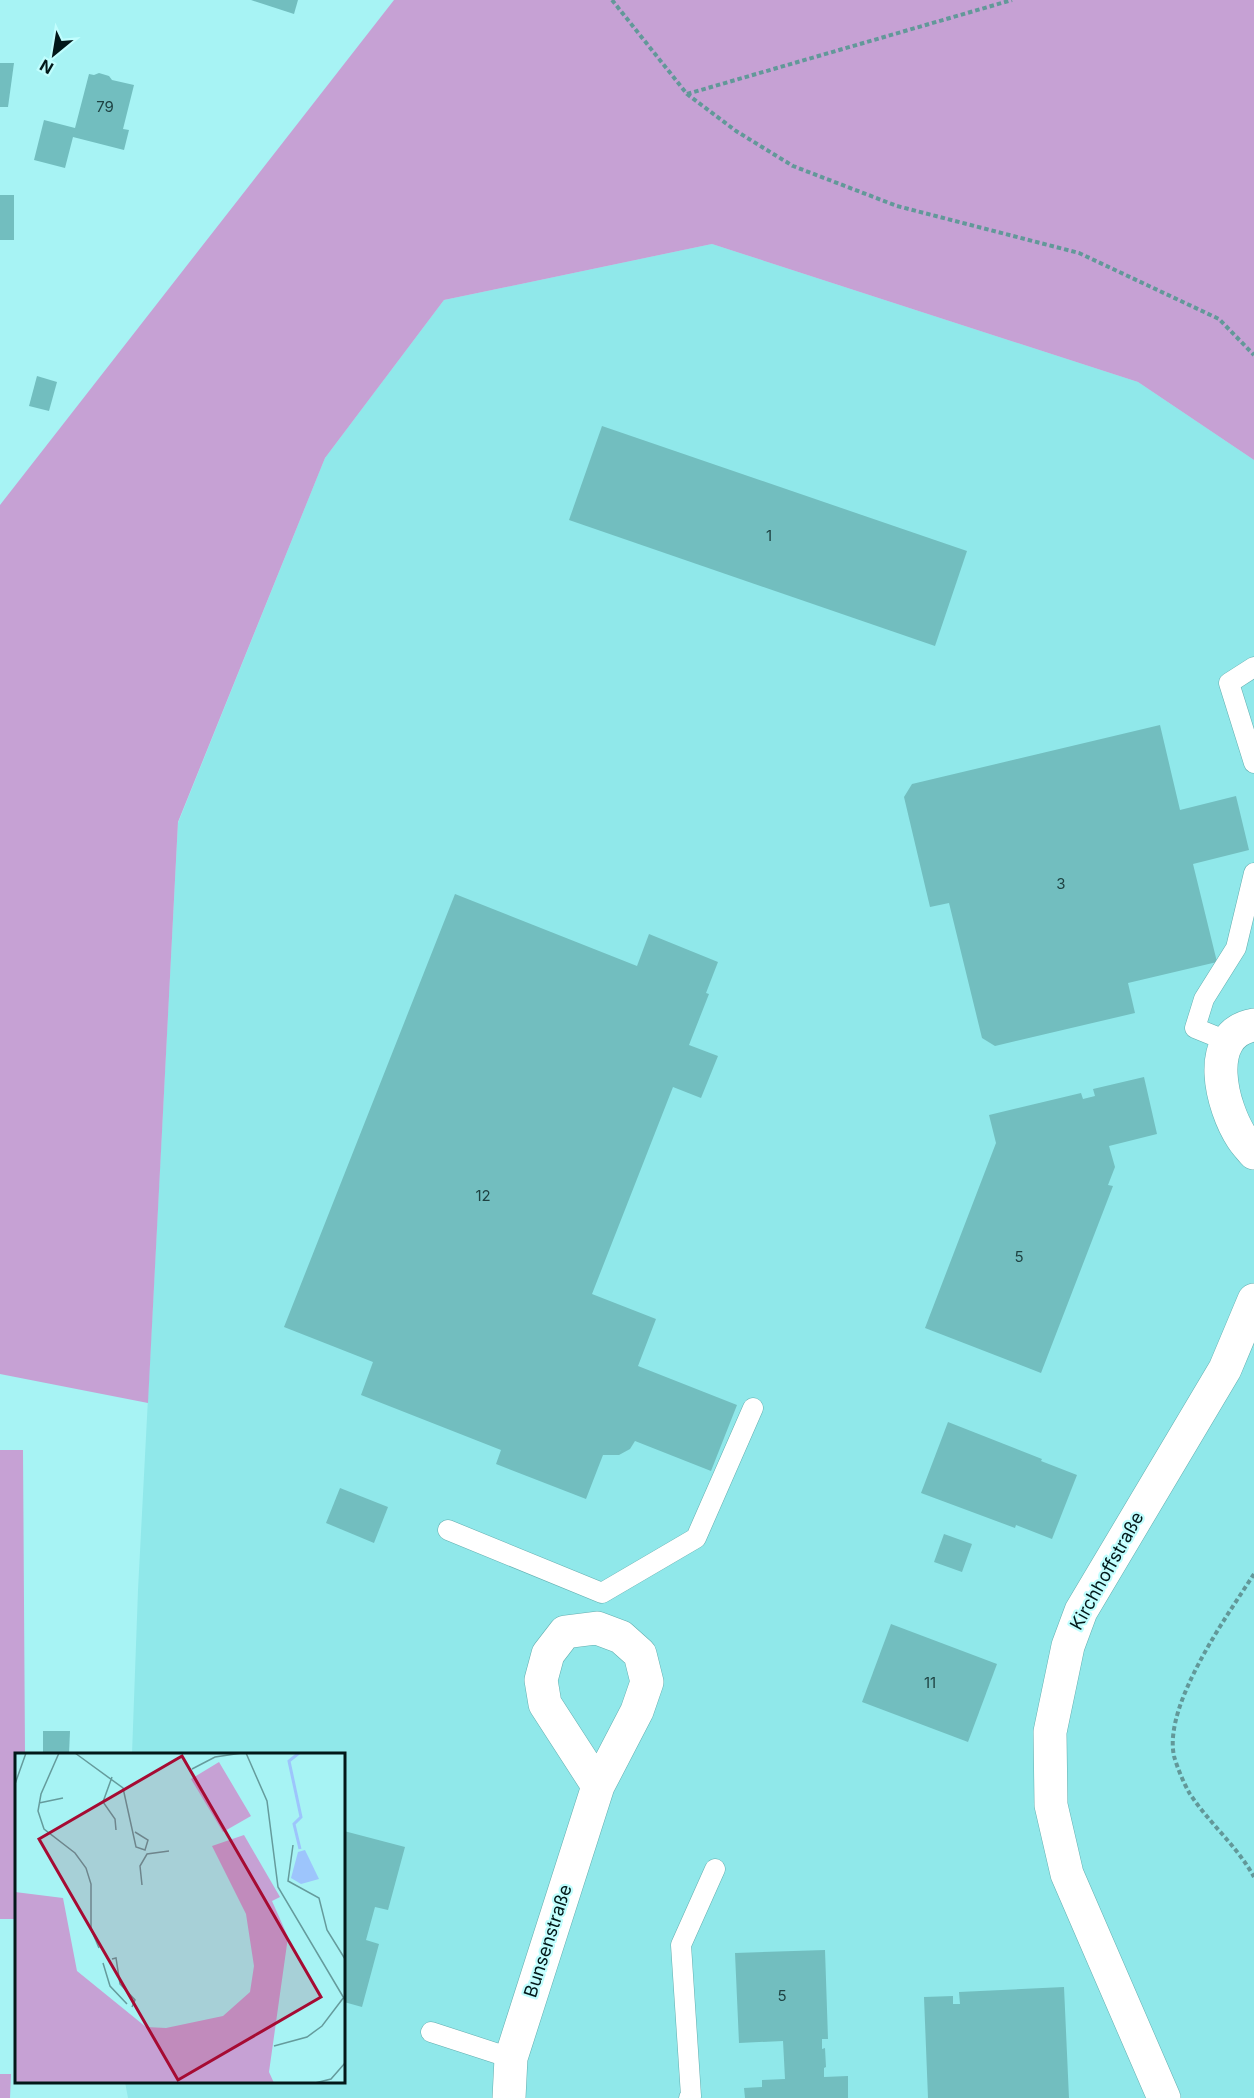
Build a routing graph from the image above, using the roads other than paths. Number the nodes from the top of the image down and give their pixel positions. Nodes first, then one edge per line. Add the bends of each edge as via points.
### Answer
1 (1254, 667) edge
2 (1254, 763) edge
3 (1254, 873) edge
4 (1240, 1033) edge
5 (1254, 1152) edge
6 (1254, 1300) edge
7 (753, 1408) dead end
8 (448, 1530) dead end
9 (602, 1593) junction
10 (597, 1628) junction
11 (598, 1786) junction
12 (715, 1869) dead end
13 (431, 2032) dead end
14 (511, 2058) junction
15 (509, 2098) edge
16 (689, 2098) edge
17 (1164, 2098) edge

1 - 2 lane via 1229,683
3 - 4 lane via 1236,948 1204,999 1195,1028
4 - 5 street via 1221,1060 1221,1074 1227,1107 1242,1138
6 - 17 street, Kirchhoffstraße via 1226,1369 1081,1611 1068,1646 1050,1731 1051,1805 1067,1874
7 - 9 lane via 696,1538
8 - 9 lane
9 - 10 lane
10 - 11 street, Bunsenstraße via 621,1637 640,1654 647,1683
10 - 11 street via 565,1632 548,1654 541,1680 545,1704
11 - 14 street, Bunsenstraße
12 - 16 lane via 681,1945
13 - 14 lane
14 - 15 street, Bunsenstraße

